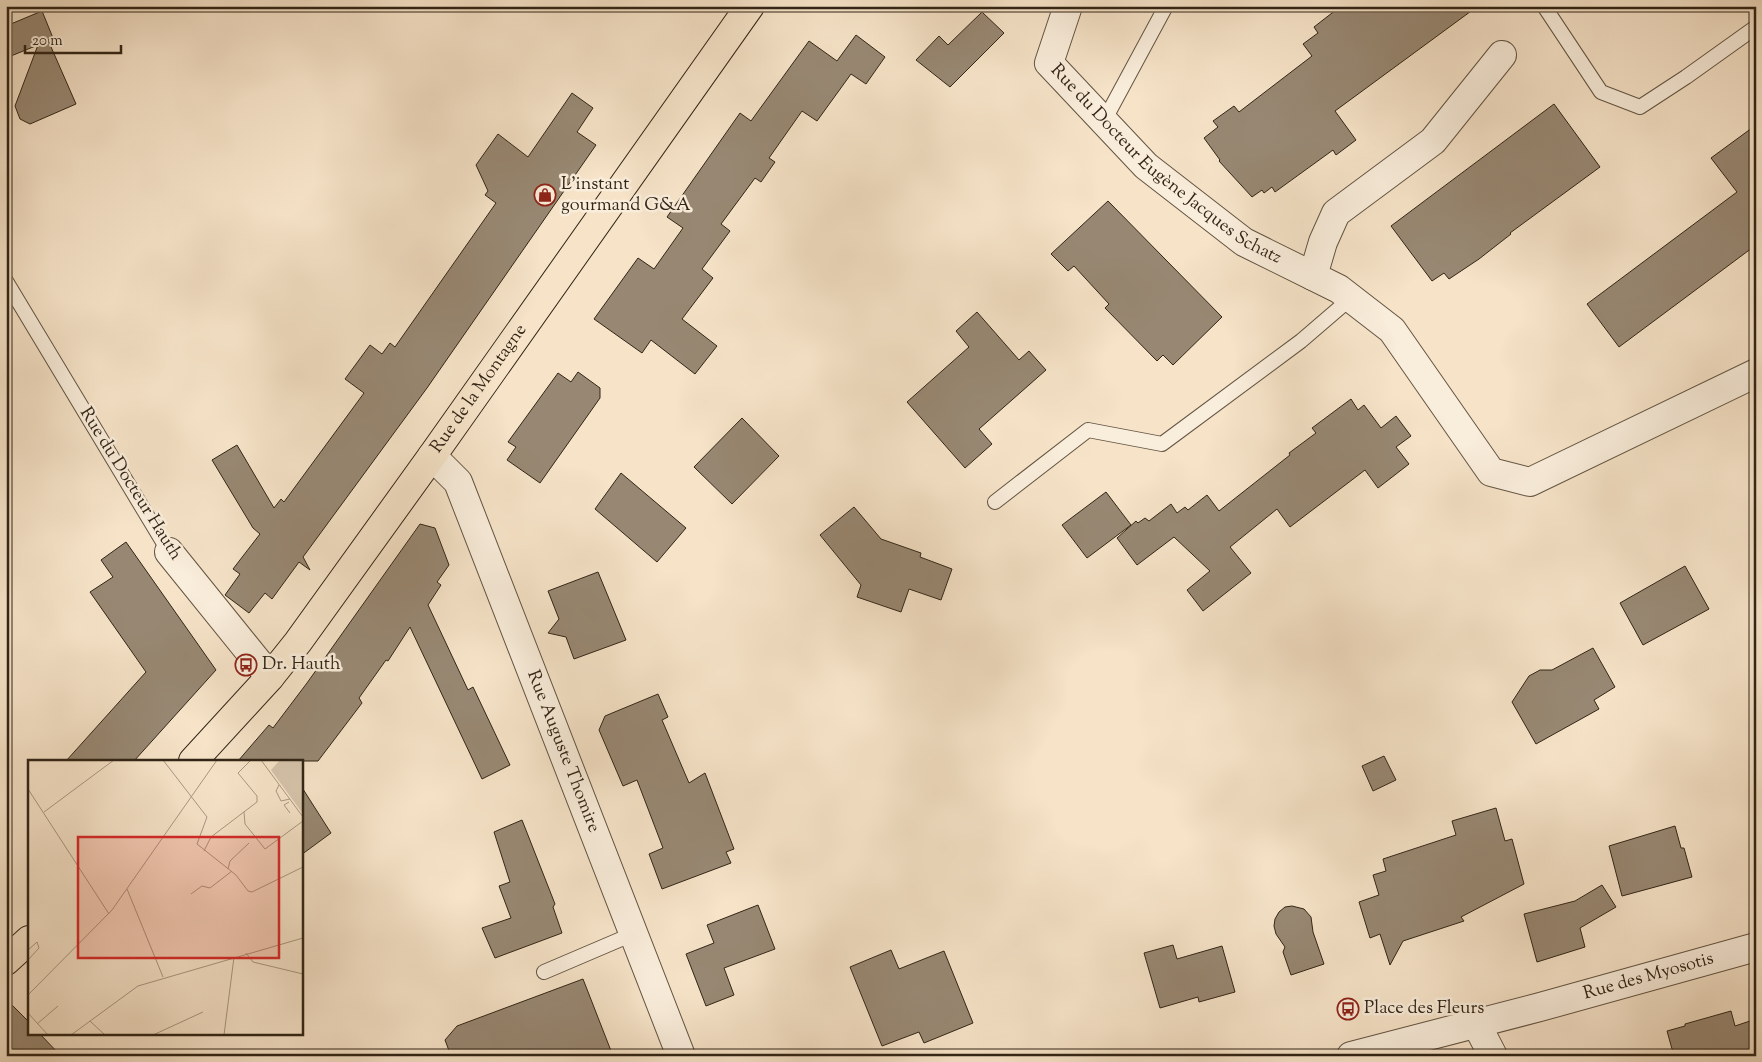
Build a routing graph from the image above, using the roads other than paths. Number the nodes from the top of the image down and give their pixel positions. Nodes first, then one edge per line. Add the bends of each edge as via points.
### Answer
1 (750, 6) edge
2 (1068, 6) edge
3 (1166, 6) edge
4 (1544, 6) edge
5 (1756, 27) edge
6 (1502, 55) dead end
7 (1104, 121) junction
8 (1313, 276) junction
9 (6, 281) edge
10 (1350, 298) junction
11 (1756, 373) edge
12 (432, 456) junction
13 (995, 502) dead end
14 (169, 552) joint
15 (270, 677) junction
16 (194, 760) edge
17 (633, 934) junction
18 (28, 941) edge
19 (1756, 947) edge
20 (6, 961) edge
21 (544, 972) dead end
22 (1476, 1023) junction
23 (1363, 1054) edge
24 (680, 1056) edge
25 (1493, 1056) edge

1 - 12 main road, Rue de la Montagne
2 - 7 street, Rue du Docteur Eugène Jacques Schatz via 1048,63
3 - 7 lane
4 - 5 lane via 1601,92 1640,107
6 - 8 street via 1432,141 1336,213
7 - 8 street, Rue du Docteur Eugène Jacques Schatz via 1146,166 1244,242
8 - 10 street, Rue du Docteur Eugène Jacques Schatz
9 - 14 lane, Rue du Docteur Hauth
10 - 11 street, Rue du Docteur Eugène Jacques Schatz via 1392,330 1491,472 1530,482
10 - 13 lane via 1301,342 1162,444 1088,430
12 - 15 main road, Rue de la Montagne
12 - 17 street, Rue Auguste Thomire via 458,482
14 - 15 street, Rue du Docteur Hauth
15 - 16 main road, Rue de la Montagne
17 - 21 lane
17 - 24 street, Rue Auguste Thomire
18 - 20 main road
19 - 22 street, Rue des Myosotis
22 - 23 street
22 - 25 street

